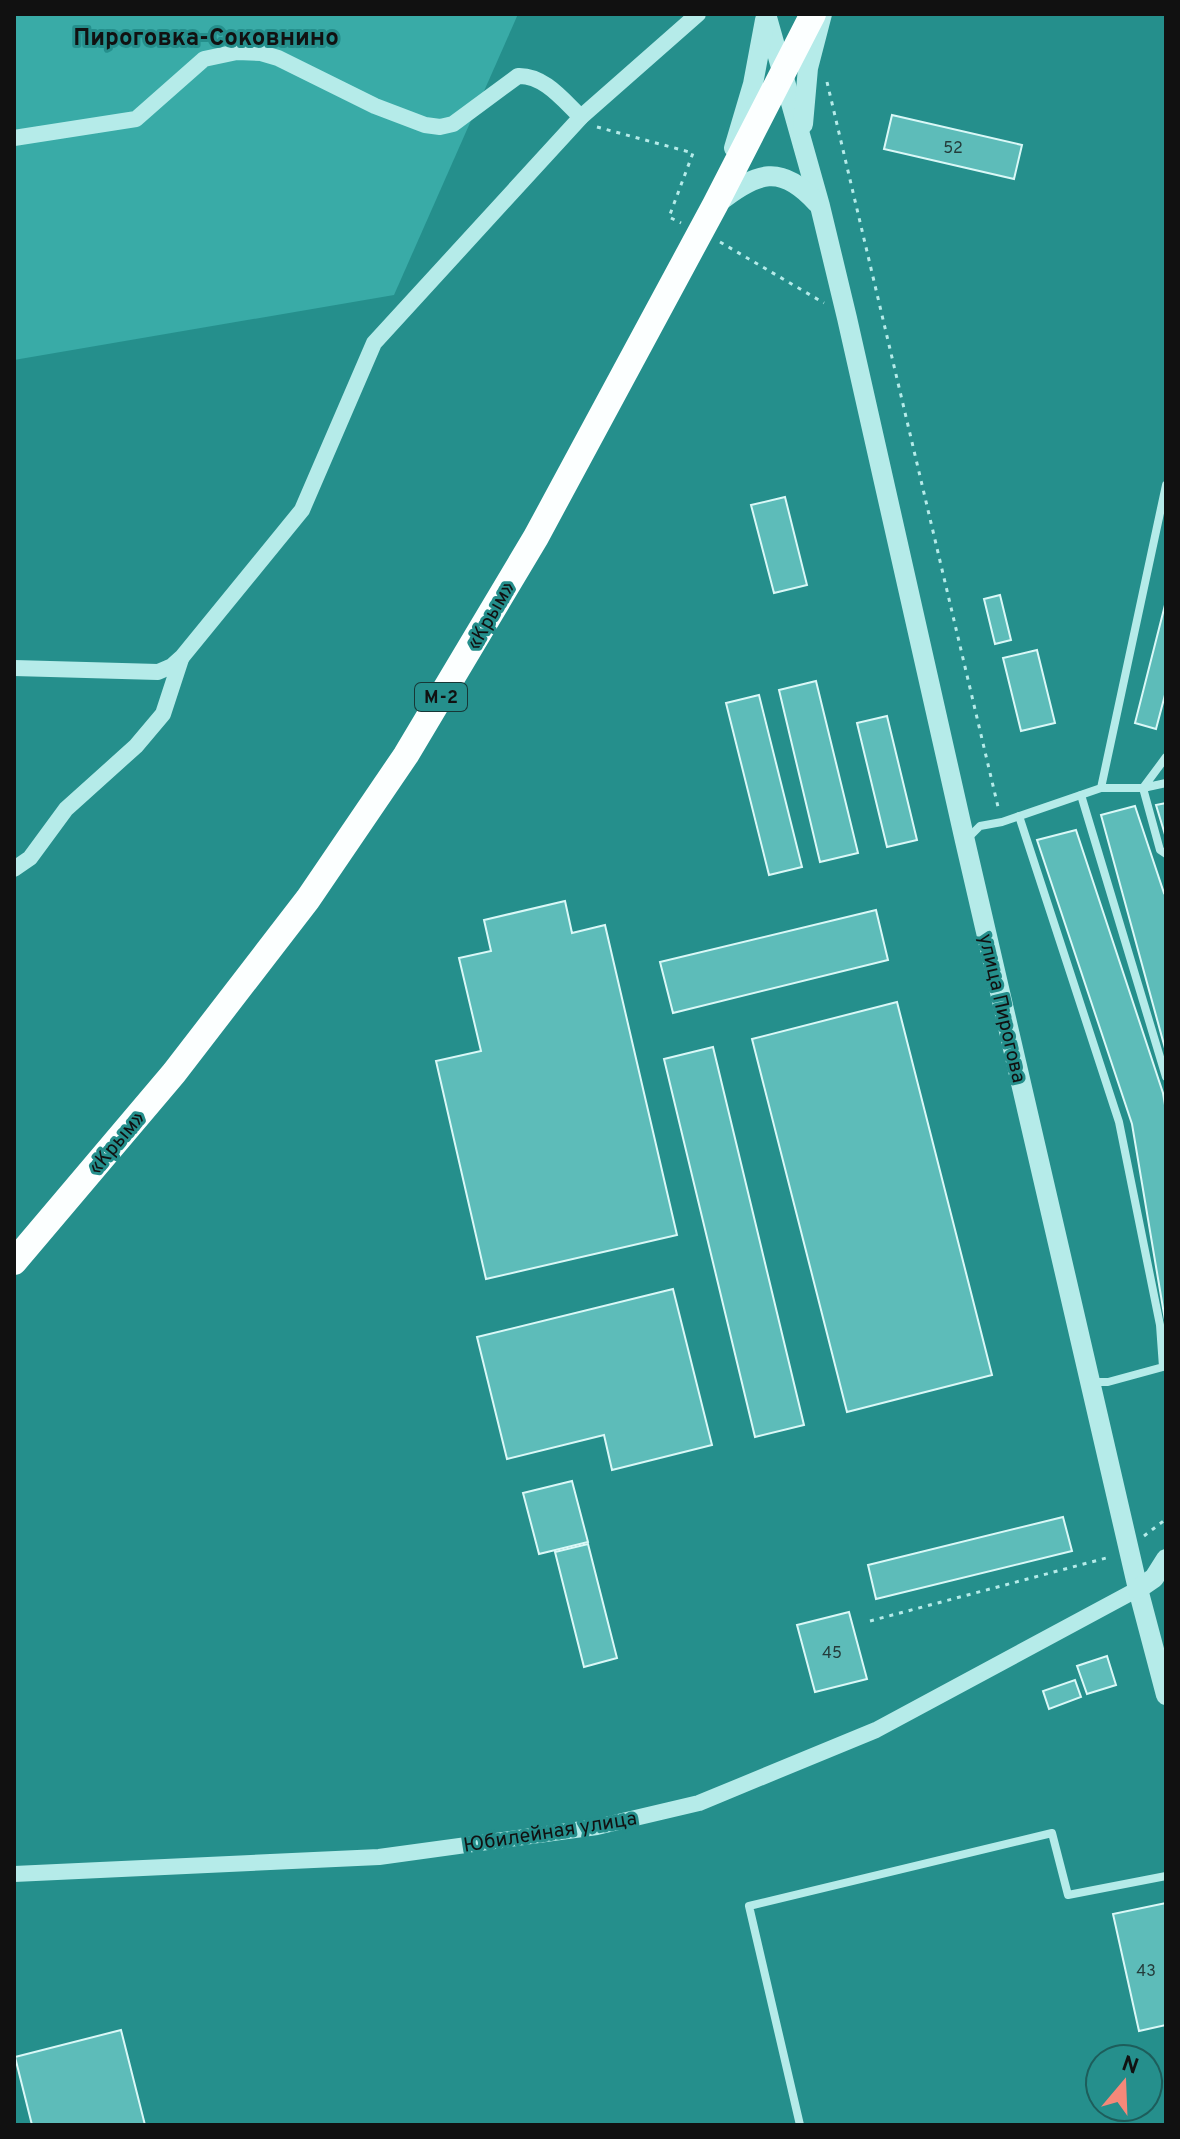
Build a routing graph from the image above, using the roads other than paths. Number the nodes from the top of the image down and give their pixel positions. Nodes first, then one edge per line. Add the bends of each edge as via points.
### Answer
1 (698, 14) edge
2 (766, 14) edge
3 (813, 14) edge
4 (822, 14) edge
5 (783, 76) junction
6 (581, 117) junction
7 (14, 138) edge
8 (715, 205) junction
9 (820, 206) junction
10 (1166, 485) edge
11 (182, 657) junction
12 (14, 668) edge
13 (1166, 757) edge
14 (1166, 783) edge
15 (1101, 788) junction
16 (1143, 788) junction
17 (1081, 795) junction
18 (1019, 816) junction
19 (965, 841) junction
20 (1166, 854) edge
21 (14, 869) edge
22 (1166, 1077) edge
23 (14, 1262) edge
24 (1163, 1335) edge
25 (1091, 1382) junction
26 (1166, 1559) edge
27 (1138, 1589) junction
28 (1166, 1695) edge
29 (14, 1874) edge
30 (1166, 1876) edge
31 (800, 2125) edge

1 - 6 street
2 - 5 street
2 - 8 street via 745,115
3 - 5 highway, М-2
4 - 9 street via 803,103 803,150
5 - 8 highway, «Крым» / М-2
5 - 9 street
6 - 7 street via 529,75 518,76 453,124 425,125 278,58 237,52 204,59 136,119
6 - 11 street via 374,343 302,510
8 - 9 street via 746,183 775,175 787,177
8 - 23 highway, «Крым» / М-2 via 536,537 406,755 308,899 174,1073
9 - 19 street, улица Пирогова
10 - 15 lane
11 - 12 street via 158,672
11 - 21 street via 163,714 66,809 30,858
13 - 16 lane
14 - 16 lane
15 - 16 lane
15 - 17 lane
16 - 20 lane via 1160,850
17 - 18 lane
17 - 22 lane
18 - 19 lane via 980,826
18 - 24 lane via 1119,1122
19 - 25 street, улица Пирогова
24 - 25 lane via 1163,1367
25 - 27 street, улица Пирогова
26 - 27 street, Юбилейная улица via 1154,1578
27 - 28 street, улица Пирогова
27 - 29 street, Юбилейная улица via 876,1730 699,1803 597,1827 379,1857
30 - 31 lane via 1068,1895 1052,1833 749,1906

